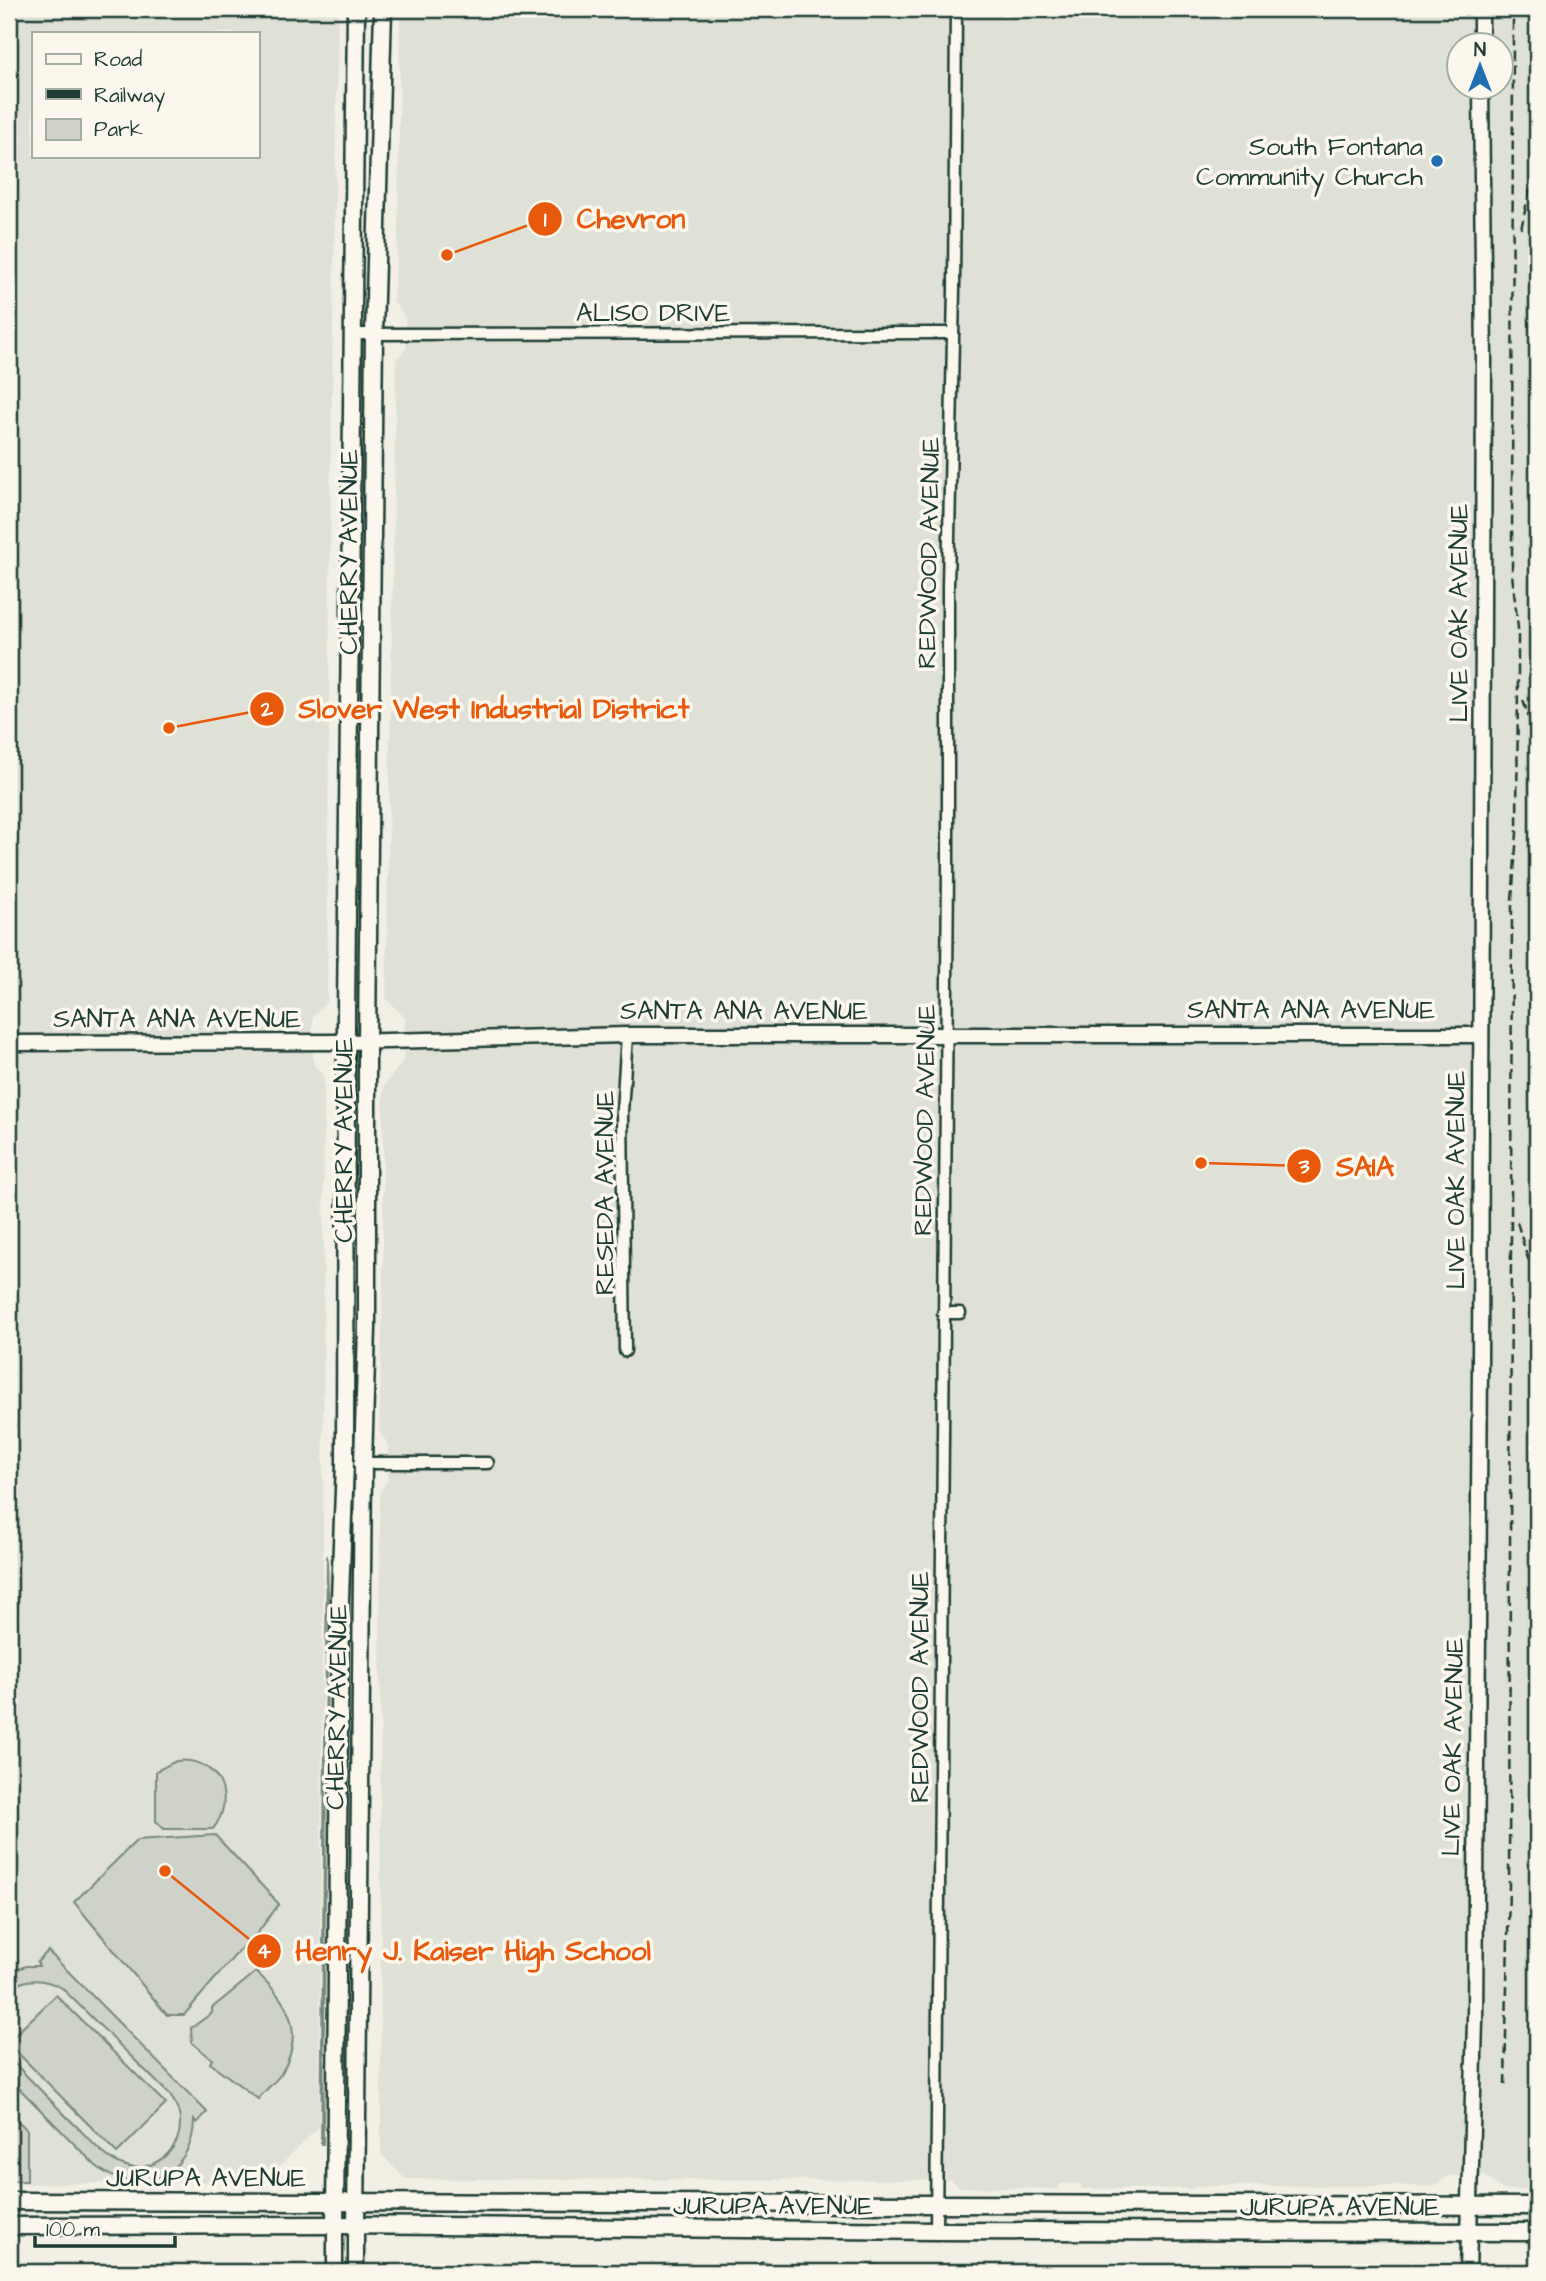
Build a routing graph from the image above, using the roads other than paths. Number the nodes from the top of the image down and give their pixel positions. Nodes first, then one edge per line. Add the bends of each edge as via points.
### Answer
1 (356, 9) edge
2 (383, 9) edge
3 (956, 9) edge
4 (1481, 9) edge
5 (1481, 32) edge
6 (1481, 102) edge
7 (953, 333) junction
8 (354, 334) junction
9 (374, 334) junction
10 (945, 1034) junction
11 (627, 1035) junction
12 (1479, 1035) junction
13 (367, 1041) junction
14 (346, 1042) junction
15 (9, 1043) edge
16 (943, 1313) junction
17 (960, 1313) dead end
18 (625, 1350) dead end
19 (345, 1463) junction
20 (363, 1463) junction
21 (488, 1463) dead end
22 (9, 2201) edge
23 (335, 2203) junction
24 (357, 2203) junction
25 (936, 2205) junction
26 (1468, 2206) junction
27 (1537, 2206) edge
28 (335, 2225) junction
29 (9, 2226) edge
30 (356, 2226) junction
31 (936, 2231) junction
32 (1468, 2231) junction
33 (1537, 2232) edge
34 (335, 2272) edge
35 (356, 2272) edge
36 (1468, 2272) edge

1 - 8 main road, CHERRY AVENUE
2 - 9 main road, CHERRY AVENUE
3 - 7 street, REDWOOD AVENUE
4 - 5 street
6 - 12 street, LIVE OAK AVENUE
7 - 9 street, ALISO DRIVE
7 - 10 street, REDWOOD AVENUE
8 - 9 street, ALISO DRIVE
8 - 14 main road, CHERRY AVENUE
9 - 13 main road, CHERRY AVENUE
10 - 11 street, SANTA ANA AVENUE
10 - 12 street, SANTA ANA AVENUE
10 - 16 street, REDWOOD AVENUE
11 - 13 street, SANTA ANA AVENUE
11 - 18 street, RESEDA AVENUE via 622,1112
12 - 26 street, LIVE OAK AVENUE via 1475,2021
13 - 14 street, SANTA ANA AVENUE
13 - 20 main road, CHERRY AVENUE
14 - 15 street, SANTA ANA AVENUE
14 - 19 main road, CHERRY AVENUE
16 - 17 street
16 - 25 street, REDWOOD AVENUE
19 - 20 street
19 - 23 main road, CHERRY AVENUE
20 - 21 street
20 - 24 main road, CHERRY AVENUE
22 - 23 main road, JURUPA AVENUE
23 - 24 main road, JURUPA AVENUE
23 - 28 main road, CHERRY AVENUE
24 - 25 main road, JURUPA AVENUE
24 - 30 main road, CHERRY AVENUE
25 - 26 main road, JURUPA AVENUE
25 - 31 street, REDWOOD AVENUE
26 - 27 main road, JURUPA AVENUE
26 - 32 street, LIVE OAK AVENUE
28 - 29 main road, JURUPA AVENUE
28 - 30 main road, JURUPA AVENUE
28 - 34 street, CHERRY AVENUE
30 - 31 main road, JURUPA AVENUE
30 - 35 street, CHERRY AVENUE
31 - 32 main road, JURUPA AVENUE
32 - 33 main road, JURUPA AVENUE
32 - 36 street, LIVE OAK AVENUE

